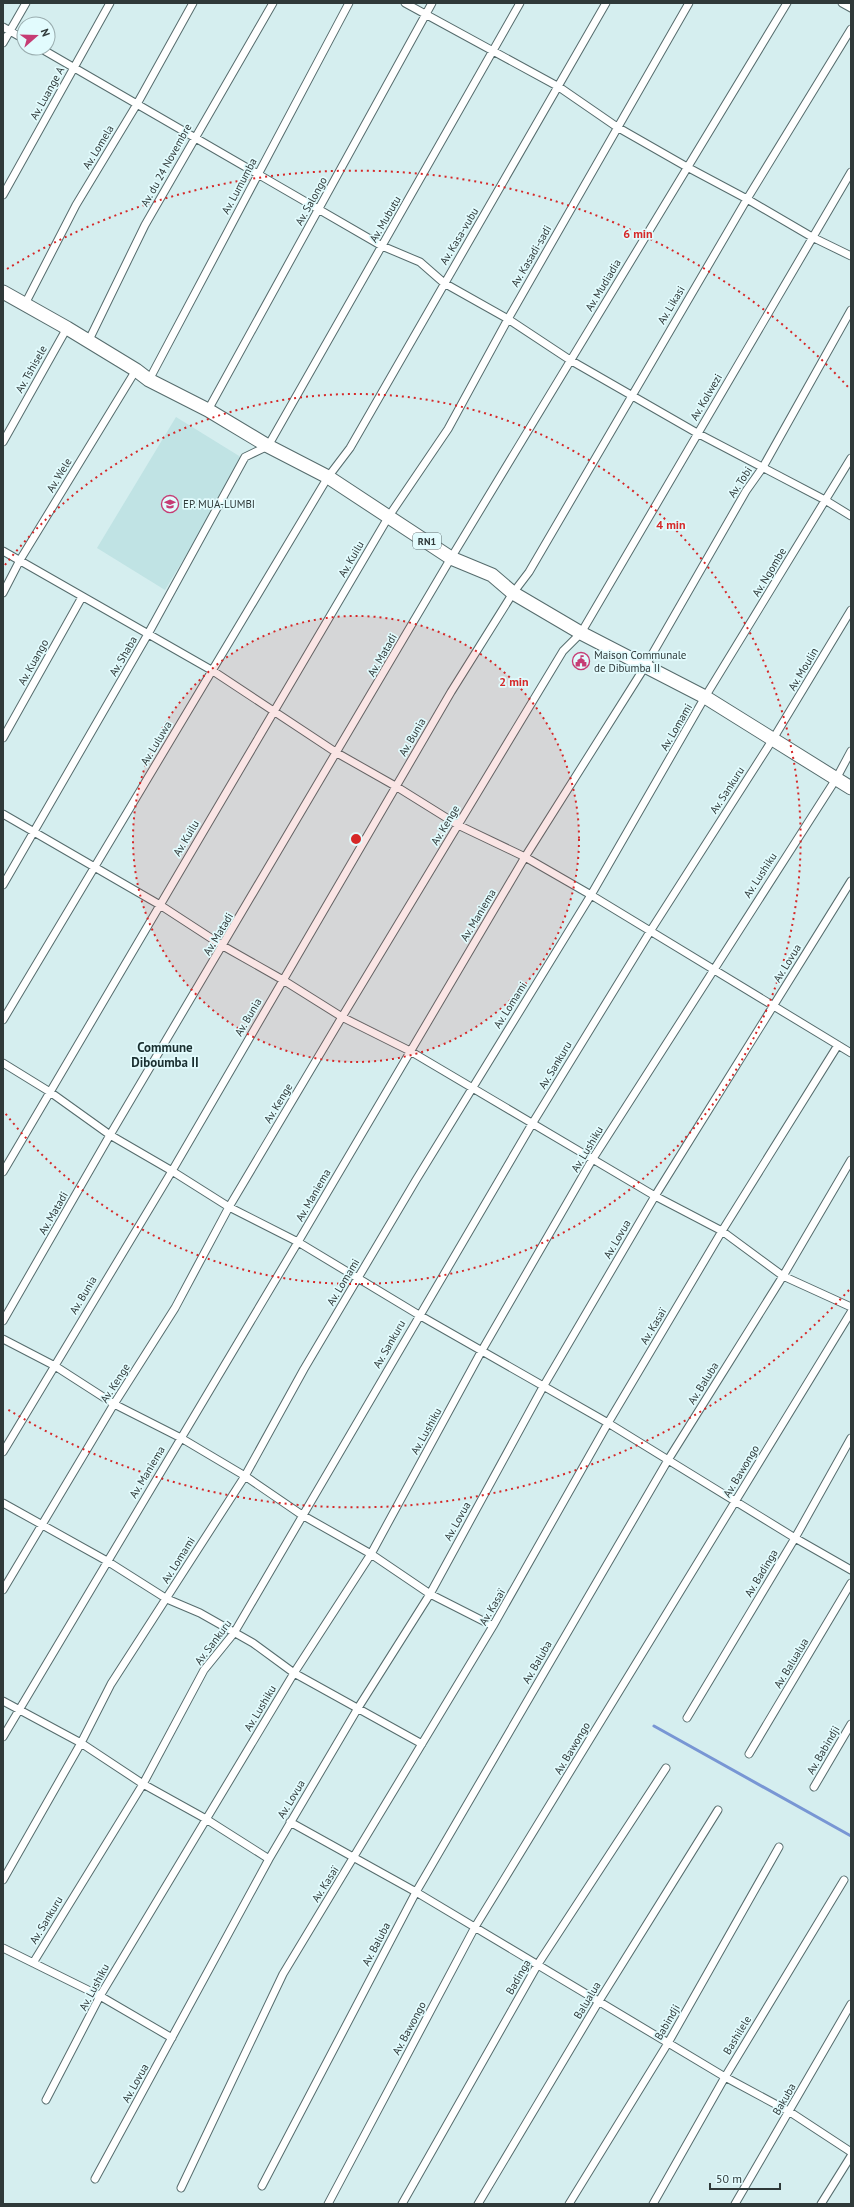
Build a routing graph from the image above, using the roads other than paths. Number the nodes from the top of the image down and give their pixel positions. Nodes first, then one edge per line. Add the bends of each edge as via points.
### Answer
1 (26, 3) edge
2 (110, 3) edge
3 (193, 3) edge
4 (272, 3) edge
5 (349, 3) edge
6 (405, 3) edge
7 (432, 3) edge
8 (520, 3) edge
9 (606, 3) edge
10 (689, 3) edge
11 (787, 3) edge
12 (842, 3) edge
13 (851, 8) edge
14 (426, 15) junction
15 (6, 29) edge
16 (851, 29) edge
17 (16, 35) edge
18 (3, 43) edge
19 (493, 52) junction
20 (54, 56) edge
21 (74, 67) junction
22 (559, 87) junction
23 (137, 104) junction
24 (617, 127) junction
25 (194, 136) junction
26 (687, 167) junction
27 (851, 172) edge
28 (257, 176) junction
29 (3, 194) edge
30 (747, 199) junction
31 (319, 210) junction
32 (812, 237) junction
33 (382, 246) junction
34 (851, 256) edge
35 (444, 283) junction
36 (5, 297) edge
37 (25, 304) junction
38 (851, 310) edge
39 (508, 319) junction
40 (67, 328) junction
41 (88, 342) junction
42 (570, 360) junction
43 (136, 370) junction
44 (149, 380) junction
45 (631, 394) junction
46 (208, 410) junction
47 (698, 433) junction
48 (3, 442) edge
49 (268, 446) junction
50 (851, 458) edge
51 (763, 467) junction
52 (328, 478) junction
53 (825, 500) junction
54 (389, 516) junction
55 (851, 516) edge
56 (3, 551) edge
57 (451, 558) junction
58 (20, 560) junction
59 (3, 593) edge
60 (513, 593) junction
61 (82, 597) junction
62 (851, 610) edge
63 (581, 633) junction
64 (148, 634) junction
65 (646, 666) junction
66 (213, 671) junction
67 (706, 697) junction
68 (274, 711) junction
69 (3, 738) edge
70 (773, 740) junction
71 (851, 751) edge
72 (337, 753) junction
73 (836, 778) junction
74 (397, 787) junction
75 (851, 788) edge
76 (3, 814) edge
77 (458, 825) junction
78 (34, 834) junction
79 (525, 857) junction
80 (95, 867) junction
81 (851, 881) edge
82 (3, 885) edge
83 (591, 895) junction
84 (160, 905) junction
85 (650, 930) junction
86 (223, 946) junction
87 (713, 968) junction
88 (283, 980) junction
89 (774, 1005) junction
90 (342, 1017) junction
91 (3, 1020) edge
92 (838, 1045) junction
93 (410, 1051) junction
94 (851, 1053) edge
95 (3, 1063) edge
96 (472, 1087) junction
97 (50, 1092) junction
98 (532, 1124) junction
99 (110, 1135) junction
100 (592, 1160) junction
101 (851, 1160) edge
102 (172, 1170) junction
103 (3, 1172) edge
104 (655, 1196) junction
105 (230, 1207) junction
106 (722, 1231) junction
107 (298, 1242) junction
108 (783, 1276) junction
109 (358, 1279) junction
110 (851, 1307) edge
111 (851, 1312) edge
112 (419, 1315) junction
113 (3, 1321) edge
114 (3, 1339) edge
115 (481, 1352) junction
116 (55, 1366) junction
117 (543, 1387) junction
118 (114, 1404) junction
119 (608, 1423) junction
120 (181, 1438) junction
121 (851, 1438) edge
122 (3, 1452) edge
123 (668, 1460) junction
124 (245, 1476) junction
125 (736, 1502) junction
126 (3, 1503) edge
127 (302, 1515) junction
128 (42, 1525) junction
129 (795, 1538) junction
130 (371, 1554) junction
131 (106, 1561) junction
132 (851, 1570) edge
133 (851, 1583) edge
134 (3, 1590) edge
135 (430, 1594) junction
136 (166, 1599) junction
137 (493, 1626) junction
138 (234, 1633) junction
139 (294, 1672) junction
140 (3, 1701) edge
141 (358, 1708) junction
142 (19, 1709) junction
143 (687, 1718) dead end
144 (851, 1724) edge
145 (3, 1737) edge
146 (81, 1743) junction
147 (422, 1744) junction
148 (749, 1754) dead end
149 (666, 1768) dead end
150 (143, 1784) junction
151 (814, 1787) dead end
152 (718, 1810) dead end
153 (206, 1819) junction
154 (290, 1822) junction
155 (779, 1847) dead end
156 (355, 1858) junction
157 (269, 1859) junction
158 (3, 1880) edge
159 (844, 1880) dead end
160 (416, 1892) junction
161 (475, 1927) junction
162 (3, 1948) edge
163 (33, 1963) junction
164 (538, 1964) junction
165 (100, 1996) junction
166 (599, 2001) junction
167 (851, 2004) edge
168 (172, 2038) junction
169 (668, 2043) junction
170 (725, 2077) junction
171 (46, 2100) dead end
172 (790, 2112) junction
173 (851, 2152) edge
174 (851, 2156) edge
175 (95, 2179) dead end
176 (262, 2186) dead end
177 (181, 2188) dead end
178 (328, 2204) edge
179 (402, 2204) edge
180 (478, 2204) edge
181 (569, 2204) edge
182 (652, 2204) edge
183 (735, 2204) edge
184 (821, 2204) edge

1 - 15 street
2 - 21 street, Av. Luange A
3 - 23 street, Av. Lomela
4 - 25 street, Av. du 24 Novembre
5 - 28 street, Av. Lumumba
6 - 14 street
7 - 14 street, Av. Salongo
8 - 19 street, Av. Mubutu
9 - 22 street, Av. Kasa-vubu
10 - 24 street, Av. Kasadi-sadi
11 - 26 street, Av. Mudiadia
12 - 13 street
14 - 19 street
14 - 31 street, Av. Salongo
15 - 17 street
15 - 18 street
16 - 30 street, Av. Likasi
19 - 22 street
19 - 33 street, Av. Mubutu
20 - 21 street
21 - 23 street
21 - 29 street, Av. Luange A
22 - 24 street
22 - 35 street, Av. Kasa-vubu
23 - 25 street
23 - 37 street, Av. Lomela via 76,205
24 - 26 street
24 - 39 street, Av. Kasadi-sadi
25 - 28 street
25 - 41 street, Av. du 24 Novembre via 145,226
26 - 30 street
26 - 42 street, Av. Mudiadia
27 - 32 street, Av. Kolwezi
28 - 31 street
28 - 44 street, Av. Lumumba
30 - 32 street
30 - 45 street, Av. Likasi
31 - 33 street
31 - 46 street, Av. Salongo
32 - 34 street
32 - 47 street, Av. Kolwezi
33 - 35 street via 420,262
33 - 49 street, Av. Mubutu
35 - 39 street
35 - 52 street, Av. Kasa-vubu via 350,448
36 - 37 highway, RN1
37 - 40 highway, RN1
38 - 51 street, Av. Tobi
39 - 42 street
39 - 54 street, Av. Kasadi-sadi via 448,428
40 - 41 highway, RN1
40 - 48 street, Av. Tshisele
41 - 43 highway, RN1
42 - 45 street
42 - 57 street, Av. Mudiadia
43 - 44 highway, RN1
43 - 58 street, Av. Wele
44 - 46 highway, RN1
45 - 47 street
45 - 60 street, Av. Likasi via 529,572
46 - 49 highway, RN1
47 - 51 street
47 - 63 street, Av. Kolwezi
49 - 52 highway, RN1
49 - 64 street, Av. Shaba via 245,457
50 - 53 street, Av. Ngombe
51 - 53 street
51 - 65 street, Av. Tobi via 746,491
52 - 54 highway, RN1
52 - 66 street, Av. Luluwa
53 - 55 street
53 - 67 street, Av. Ngombe
54 - 57 highway, RN1
54 - 68 street, Av. Kuilu
56 - 58 street
57 - 60 highway, RN1 via 492,575
57 - 72 street, Av. Matadi
58 - 59 street, Av. Wele
58 - 61 street
60 - 63 highway, RN1
60 - 74 street, Av. Bunia via 451,692
61 - 64 street
61 - 69 street, Av. Kuango
62 - 70 street, Av. Moulin
63 - 65 highway, RN1
63 - 77 street, Av. Kenge via 563,651
64 - 66 street
64 - 78 street, Av. Shaba
65 - 67 highway, RN1
65 - 79 street, Av. Maniema
66 - 68 street
66 - 80 street, Av. Luluwa
67 - 70 highway, RN1
67 - 83 street, Av. Lomami
68 - 72 street
68 - 84 street, Av. Kuilu
70 - 73 highway, RN1
70 - 85 street, Av. Sankuru
71 - 73 street, Av. Lushiku
72 - 74 street
72 - 86 street, Av. Matadi
73 - 75 highway, RN1
73 - 87 street, Av. Lushiku
74 - 77 street
74 - 88 street, Av. Bunia
76 - 78 street
77 - 79 street
77 - 90 street, Av. Kenge
78 - 80 street
78 - 82 street, Av. Shaba
79 - 83 street
79 - 93 street, Av. Maniema
80 - 84 street
80 - 91 street, Av. Luluwa
81 - 89 street, Av. Lovua
83 - 85 street
83 - 96 street, Av. Lomami
84 - 86 street
84 - 97 street, Av. Kuilu
85 - 87 street
85 - 98 street, Av. Sankuru
86 - 88 street
86 - 99 street, Av. Matadi
87 - 89 street
87 - 100 street, Av. Lushiku
88 - 90 street
88 - 102 street, Av. Bunia
89 - 92 street
89 - 104 street, Av. Lovua
90 - 93 street
90 - 105 street, Av. Kenge
92 - 94 street
92 - 106 street, Av. Kasaï
93 - 96 street
93 - 107 street, Av. Maniema
95 - 97 street
96 - 98 street
96 - 109 street, Av. Lomami
97 - 99 street
97 - 103 street, Av. Kuilu
98 - 100 street
98 - 112 street, Av. Sankuru
99 - 102 street
99 - 113 street, Av. Matadi
100 - 104 street
100 - 115 street, Av. Lushiku
101 - 108 street, Av. Baluba
102 - 105 street
102 - 116 street, Av. Bunia
104 - 106 street
104 - 117 street, Av. Lovua
105 - 107 street
105 - 118 street, Av. Kenge via 175,1308
106 - 108 street
106 - 119 street, Av. Kasaï
107 - 109 street
107 - 120 street, Av. Maniema
108 - 110 street
108 - 123 street, Av. Baluba
109 - 112 street
109 - 124 street, Av. Lomami via 304,1369
111 - 125 street, Av. Bawongo
112 - 115 street
112 - 127 street, Av. Sankuru
114 - 116 street
115 - 117 street
115 - 130 street, Av. Lushiku
116 - 118 street
116 - 122 street, Av. Bunia
117 - 119 street
117 - 135 street, Av. Lovua
118 - 120 street
118 - 128 street, Av. Kenge
119 - 123 street
119 - 137 street, Av. Kasaï
120 - 124 street
120 - 131 street, Av. Maniema
121 - 129 street, Av. Badinga
123 - 125 street
123 - 160 street, Av. Baluba
124 - 127 street
124 - 136 street, Av. Lomami
125 - 129 street
125 - 161 street, Av. Bawongo
126 - 128 street
127 - 130 street
127 - 138 street, Av. Sankuru
128 - 131 street
128 - 134 street, Av. Kenge
129 - 132 street
129 - 143 street, Av. Badinga
130 - 135 street
130 - 139 street, Av. Lushiku
131 - 136 street
131 - 142 street, Av. Maniema
133 - 148 street, Av. Balualua
135 - 137 street
135 - 141 street, Av. Lovua
136 - 138 street via 200,1613
136 - 146 street, Av. Lomami via 111,1684
137 - 147 street, Av. Kasaï
138 - 139 street
138 - 150 street, Av. Sankuru via 204,1670
139 - 141 street
139 - 153 street, Av. Lushiku
140 - 142 street
141 - 147 street
141 - 154 street, Av. Lovua
142 - 145 street, Av. Maniema
142 - 146 street
144 - 151 street, Av. Babindji
146 - 150 street
146 - 158 street, Av. Lomami
147 - 156 street, Av. Kasaï
149 - 164 street, Badinga
150 - 153 street
150 - 163 street, Av. Sankuru
152 - 166 street, Balualua
153 - 157 street
153 - 165 street, Av. Lushiku
154 - 156 street
154 - 157 street, Av. Lovua
155 - 169 street, Babindji
156 - 160 street
156 - 177 street, Av. Kasaï via 283,1974
157 - 168 street, Av. Lovua
159 - 170 street, Bashilele
160 - 161 street
160 - 176 street, Av. Baluba
161 - 164 street
161 - 178 street, Av. Bawongo
162 - 163 street
163 - 165 street
164 - 166 street
164 - 179 street, Badinga
165 - 168 street
165 - 171 street, Av. Lushiku
166 - 169 street
166 - 180 street, Balualua
167 - 172 street, Bakuba
168 - 175 street, Av. Lovua
169 - 170 street
169 - 181 street, Babindji
170 - 172 street
170 - 182 street, Bashilele
172 - 173 street
172 - 183 street, Bakuba
174 - 184 street

